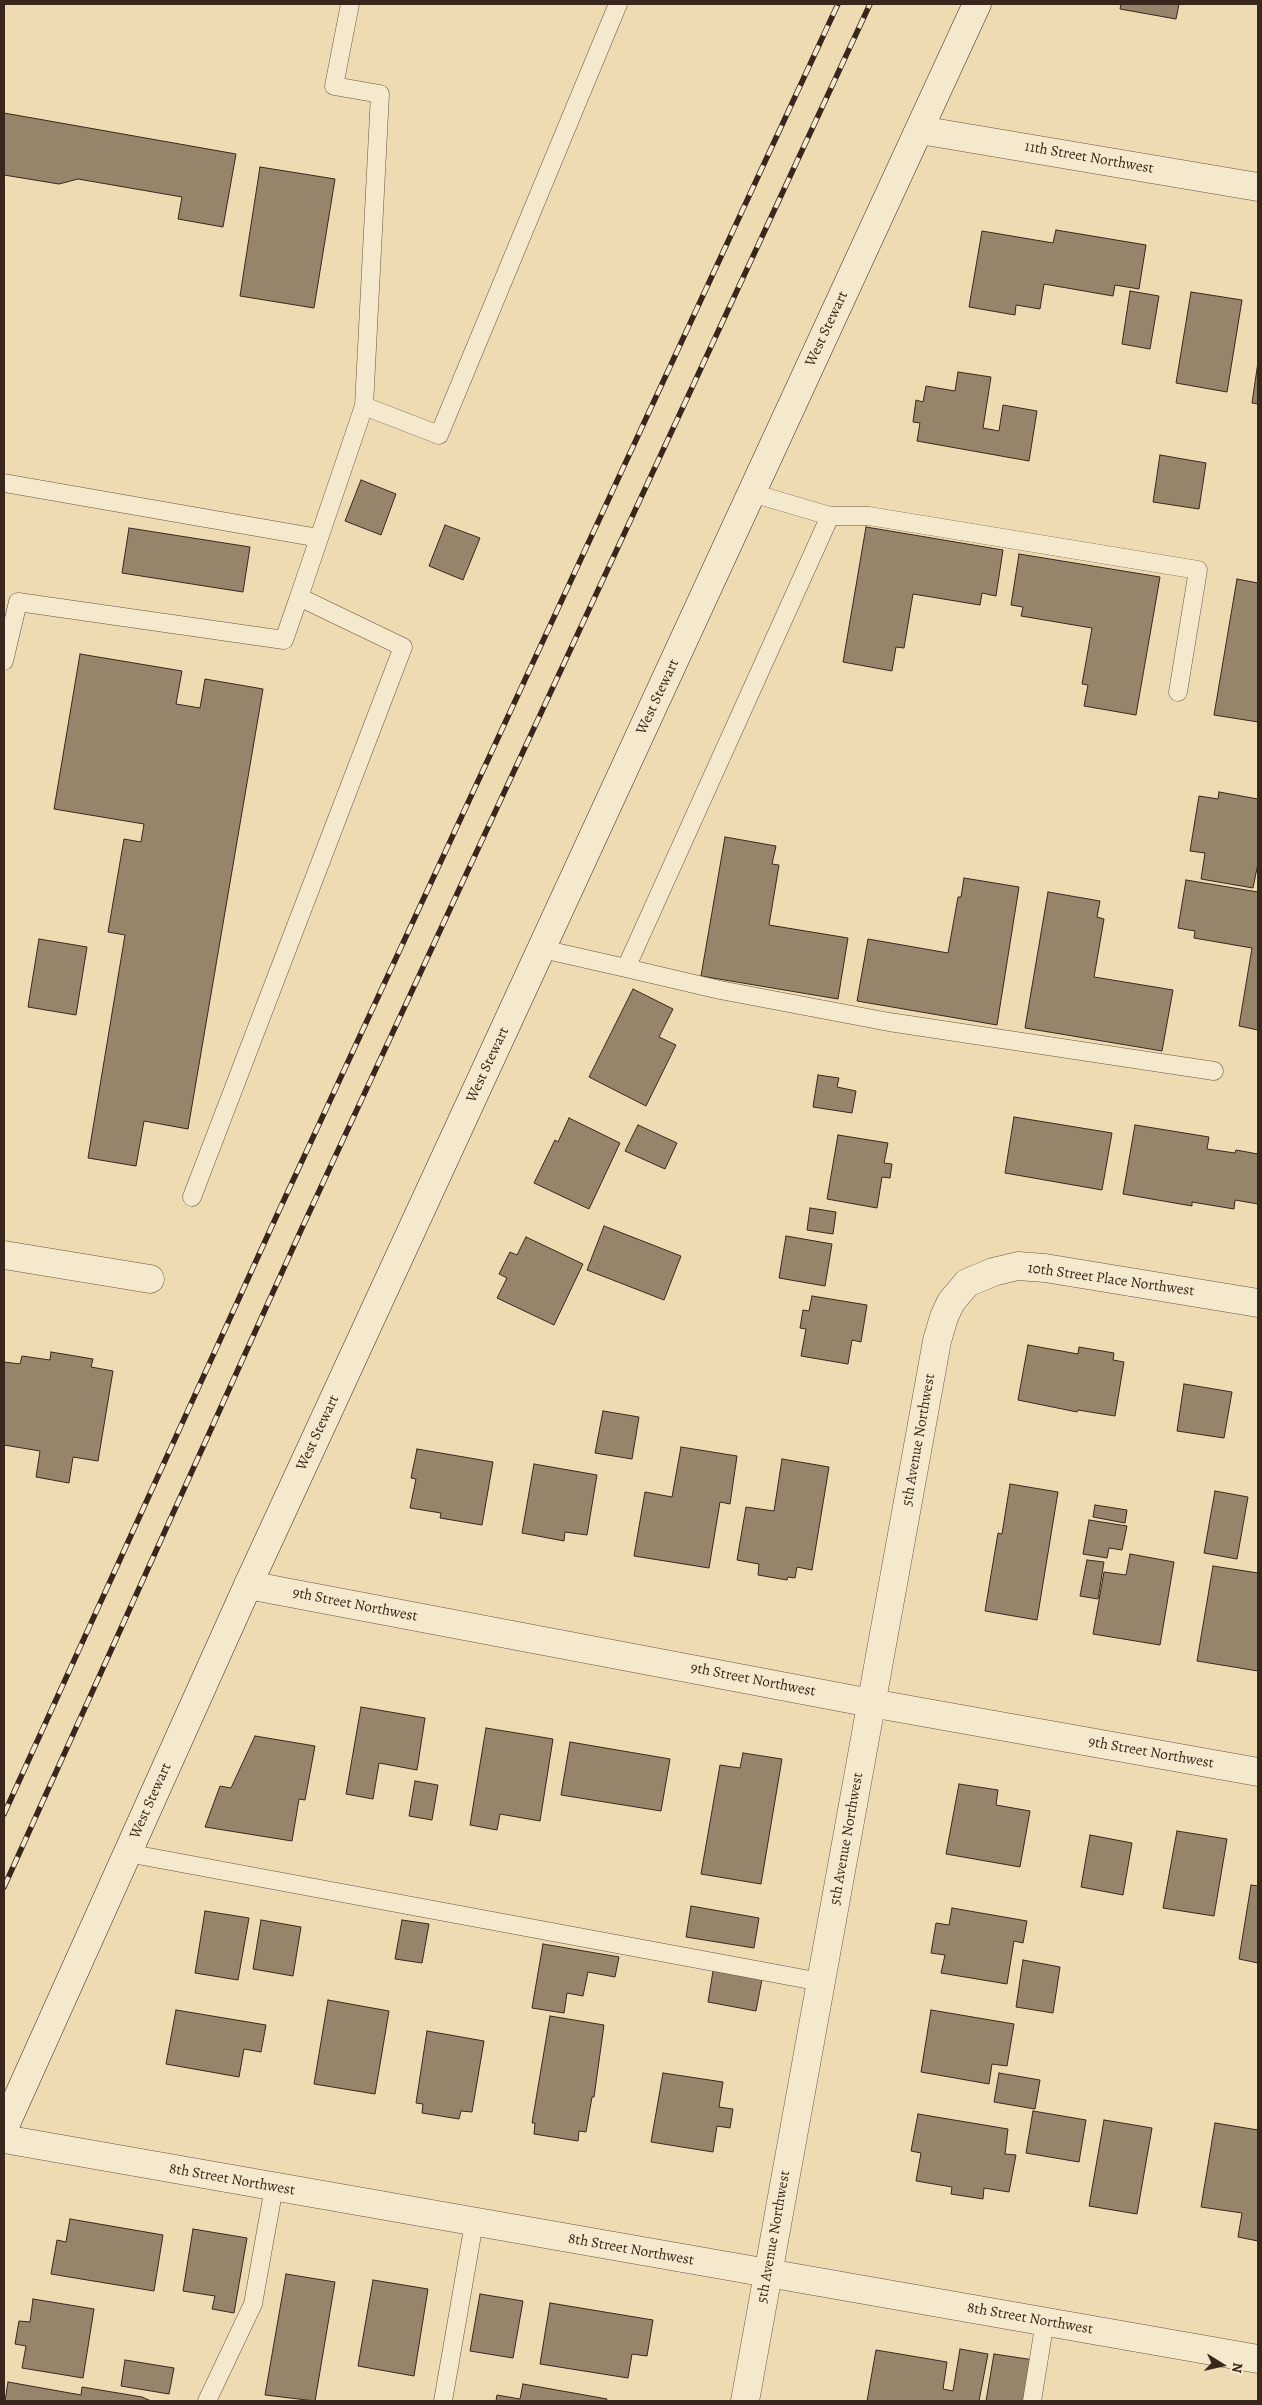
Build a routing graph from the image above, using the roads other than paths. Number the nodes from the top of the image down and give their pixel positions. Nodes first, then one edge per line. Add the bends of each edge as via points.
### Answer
1 (350, 4) edge
2 (618, 4) edge
3 (977, 4) edge
4 (920, 130) junction
5 (1258, 187) edge
6 (364, 406) junction
7 (4, 483) edge
8 (752, 493) junction
9 (830, 516) junction
10 (319, 538) junction
11 (299, 597) junction
12 (4, 661) edge
13 (1178, 692) dead end
14 (542, 949) junction
15 (626, 968) junction
16 (1214, 1071) dead end
17 (192, 1197) dead end
18 (4, 1255) edge
19 (150, 1278) dead end
20 (967, 1283) joint
21 (1258, 1302) edge
22 (248, 1585) junction
23 (871, 1703) junction
24 (1258, 1772) edge
25 (128, 1854) junction
26 (821, 1982) junction
27 (4, 2128) edge
28 (4, 2139) edge
29 (274, 2187) junction
30 (474, 2223) junction
31 (768, 2273) junction
32 (1045, 2321) junction
33 (1258, 2358) edge
34 (207, 2401) edge
35 (443, 2401) edge
36 (745, 2401) edge
37 (1032, 2401) edge

1 - 6 lane via 334,86 380,94
2 - 6 lane via 439,435
3 - 4 street, West Stewart
4 - 5 street, 11th Street Northwest
4 - 8 street, West Stewart
6 - 10 lane
7 - 10 lane
8 - 9 lane
8 - 14 street, West Stewart
9 - 13 lane via 869,516 1198,570
9 - 15 lane
10 - 11 lane
11 - 12 lane via 284,640 18,602
11 - 17 lane via 403,647
14 - 15 lane
14 - 22 street, West Stewart
15 - 16 lane via 720,990 888,1022
18 - 19 street
20 - 21 street, 10th Street Place Northwest via 1018,1266
20 - 23 street, 5th Avenue Northwest via 951,1302 937,1341
22 - 23 street, 9th Street Northwest
22 - 25 street, West Stewart
23 - 24 street, 9th Street Northwest
23 - 26 street, 5th Avenue Northwest
25 - 26 lane
25 - 27 street, West Stewart
26 - 31 street, 5th Avenue Northwest
28 - 29 street, 8th Street Northwest
29 - 30 street, 8th Street Northwest
29 - 34 lane via 253,2304
30 - 31 street, 8th Street Northwest
30 - 35 lane
31 - 32 street, 8th Street Northwest
31 - 36 street, 5th Avenue Northwest
32 - 33 street, 8th Street Northwest
32 - 37 lane

